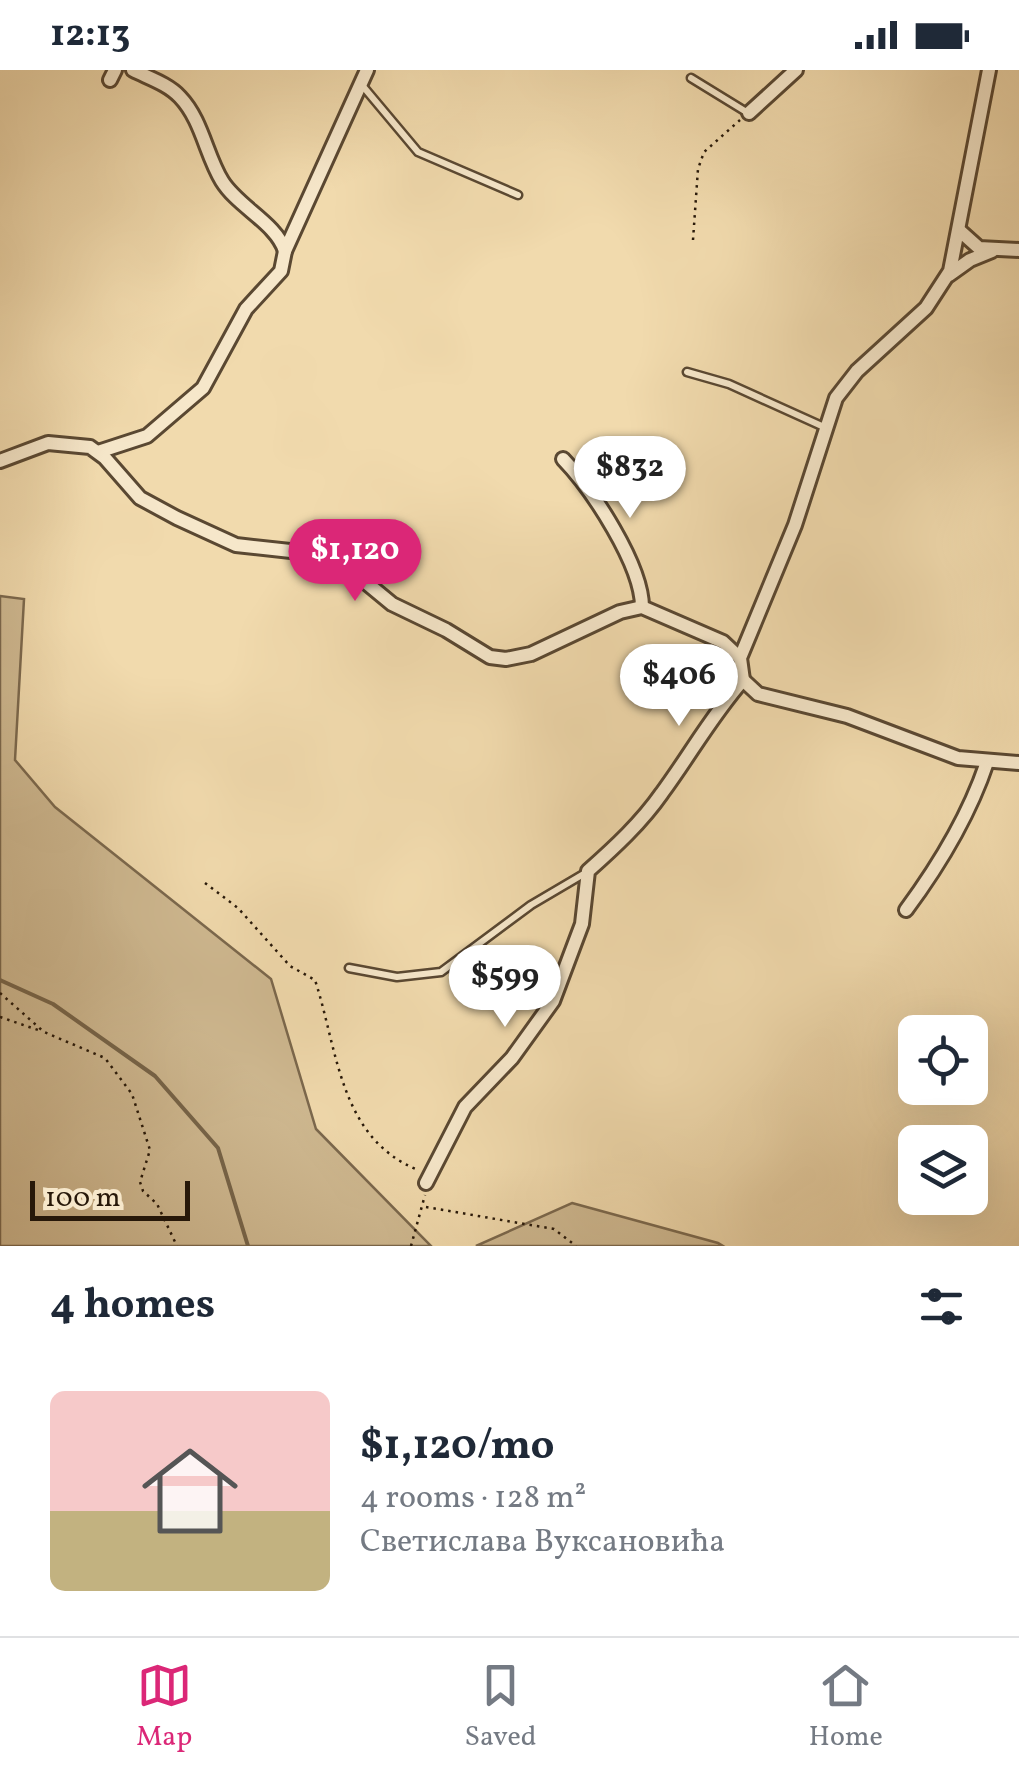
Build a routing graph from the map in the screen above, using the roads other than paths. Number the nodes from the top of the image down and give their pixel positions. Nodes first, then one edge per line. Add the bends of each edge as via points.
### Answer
1 (133, 70) edge
2 (796, 70) edge
3 (989, 70) edge
4 (364, 77) edge
5 (691, 78) dead end
6 (749, 113) joint
7 (518, 195) dead end
8 (960, 231) junction
9 (1019, 250) edge
10 (285, 251) junction
11 (992, 251) junction
12 (947, 277) junction
13 (687, 372) dead end
14 (824, 427) junction
15 (98, 452) junction
16 (563, 459) dead end
17 (0, 462) edge
18 (642, 608) junction
19 (755, 620) junction
20 (719, 640) junction
21 (740, 658) junction
22 (743, 680) junction
23 (987, 762) junction
24 (1019, 763) edge
25 (588, 872) junction
26 (906, 910) dead end
27 (350, 968) dead end
28 (426, 1182) road end

1 - 10 street via 172,89 187,105 222,182
2 - 6 street
3 - 8 street
4 - 7 lane via 418,152
4 - 10 street
5 - 6 lane
8 - 11 street
8 - 12 street
9 - 11 street
10 - 15 street via 281,271 246,308 203,388 148,436
11 - 12 street
12 - 14 street via 926,308 849,378
13 - 14 lane
14 - 19 street via 800,511
15 - 17 street via 48,443
15 - 18 street via 140,498 176,518 236,545 327,556 392,604 490,657 532,654
16 - 18 street via 594,495 635,576
18 - 20 street
19 - 20 street
19 - 21 street
20 - 21 street
21 - 22 street
22 - 23 street via 765,696
22 - 25 street via 651,808
23 - 24 street
23 - 26 street via 939,865
25 - 27 lane via 441,972 397,977
25 - 28 street via 582,924 552,1001 512,1058 465,1107

